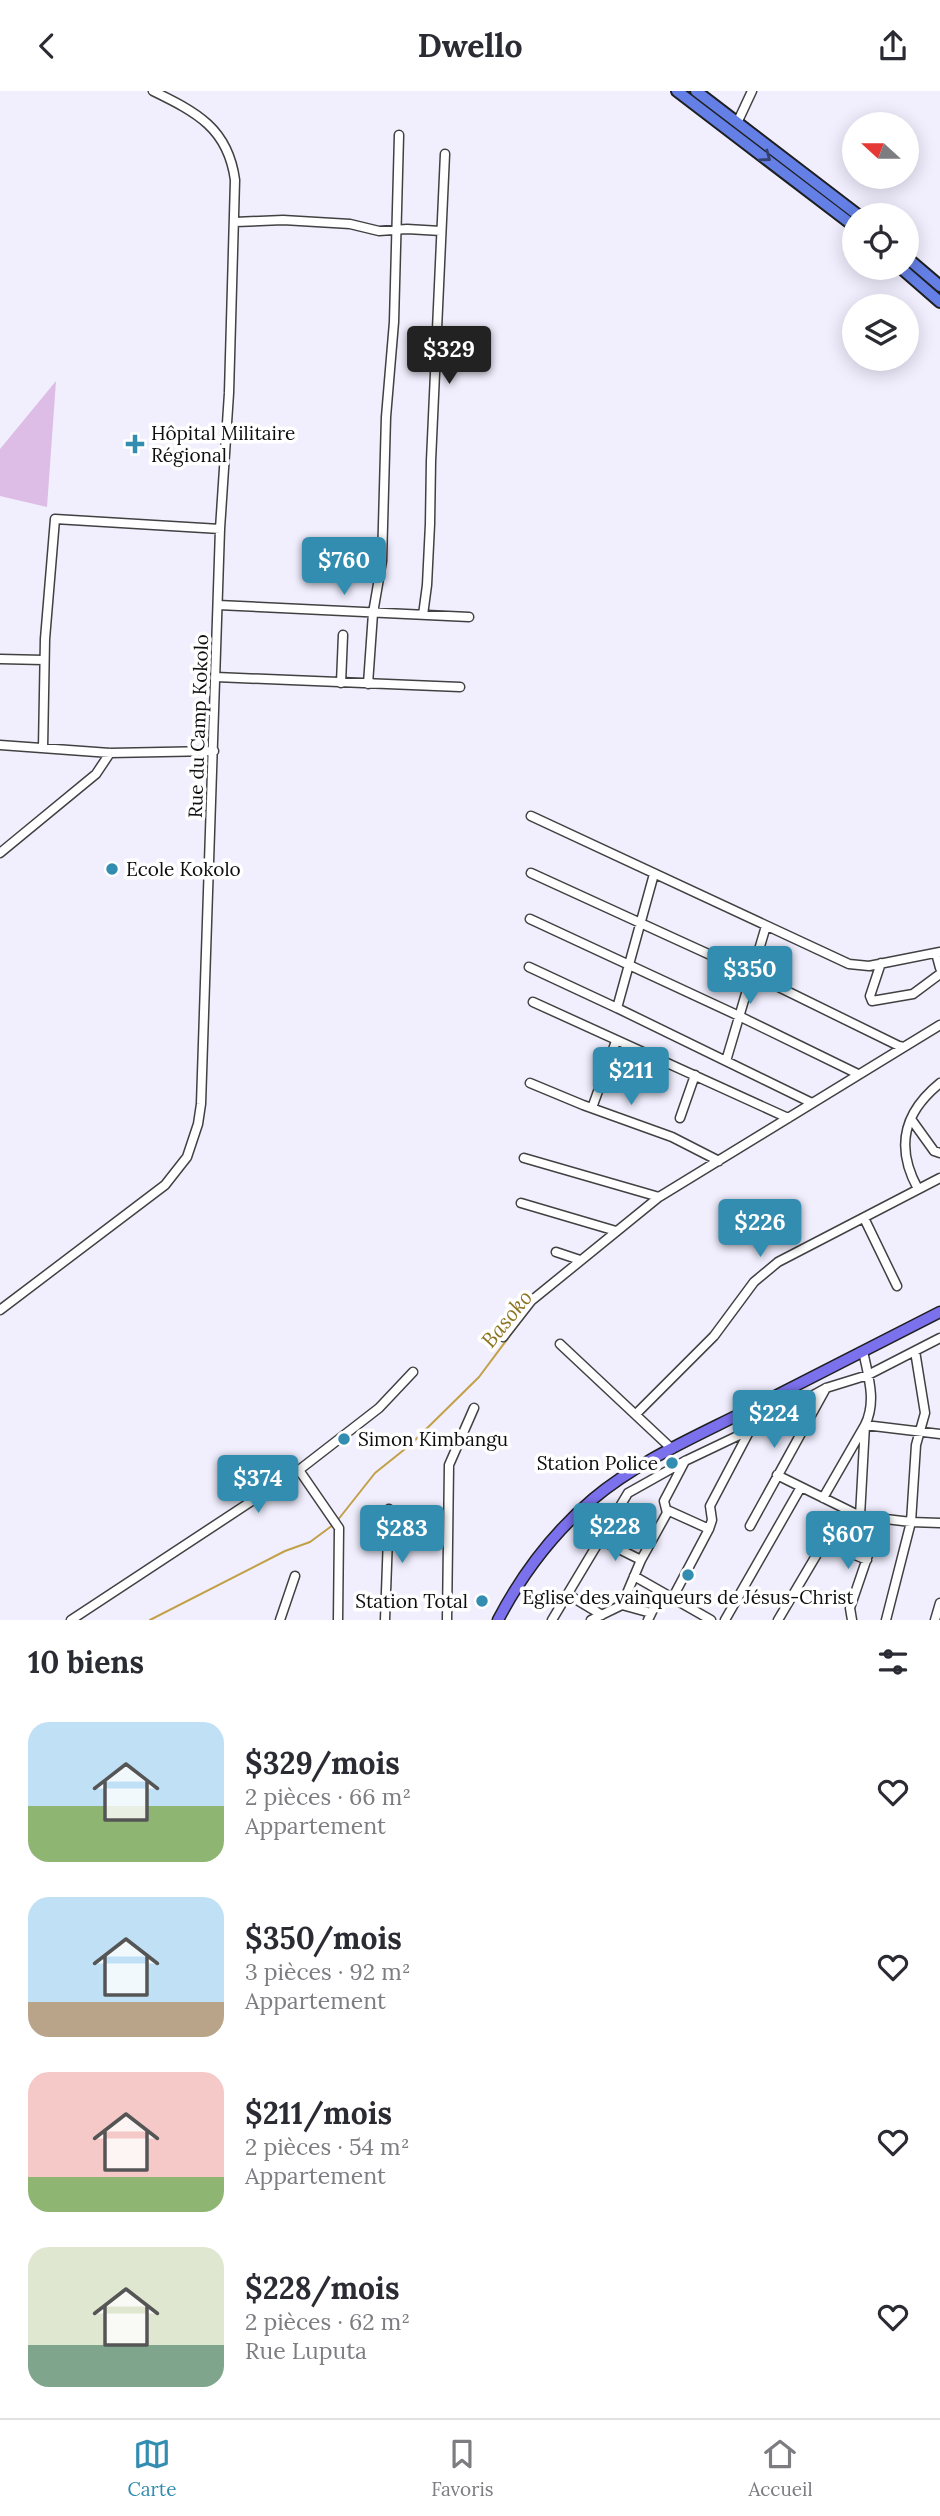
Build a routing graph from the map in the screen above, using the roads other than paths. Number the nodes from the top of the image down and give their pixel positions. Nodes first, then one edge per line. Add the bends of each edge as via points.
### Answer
1 (153, 91) edge
2 (677, 91) edge
3 (696, 91) edge
4 (752, 91) edge
5 (738, 121) junction
6 (399, 135) dead end
7 (445, 154) dead end
8 (843, 203) edge
9 (842, 217) edge
10 (235, 222) junction
11 (396, 231) junction
12 (441, 231) junction
13 (919, 268) edge
14 (915, 280) edge
15 (940, 286) edge
16 (940, 302) edge
17 (220, 529) junction
18 (218, 605) junction
19 (373, 613) junction
20 (423, 615) junction
21 (469, 617) dead end
22 (343, 635) dead end
23 (0, 659) edge
24 (44, 660) junction
25 (216, 677) junction
26 (341, 683) junction
27 (368, 684) junction
28 (460, 687) dead end
29 (0, 745) edge
30 (43, 748) junction
31 (214, 751) junction
32 (110, 753) junction
33 (531, 816) dead end
34 (0, 853) edge
35 (531, 873) dead end
36 (654, 874) junction
37 (530, 919) dead end
38 (641, 923) junction
39 (766, 926) junction
40 (938, 953) edge
41 (881, 963) junction
42 (529, 967) dead end
43 (629, 967) junction
44 (940, 968) edge
45 (752, 974) junction
46 (940, 974) edge
47 (533, 1002) dead end
48 (617, 1008) junction
49 (739, 1016) junction
50 (940, 1024) edge
51 (616, 1041) junction
52 (904, 1047) junction
53 (726, 1061) junction
54 (858, 1074) junction
55 (695, 1075) junction
56 (530, 1083) dead end
57 (940, 1083) edge
58 (812, 1103) junction
59 (592, 1108) junction
60 (680, 1118) dead end
61 (788, 1118) junction
62 (911, 1119) junction
63 (940, 1153) edge
64 (524, 1158) dead end
65 (719, 1161) junction
66 (940, 1178) edge
67 (918, 1189) junction
68 (659, 1196) junction
69 (521, 1203) dead end
70 (864, 1218) junction
71 (616, 1231) junction
72 (556, 1252) dead end
73 (580, 1259) junction
74 (897, 1286) dead end
75 (0, 1310) edge
76 (940, 1312) edge
77 (503, 1337) dead end
78 (940, 1338) edge
79 (560, 1344) dead end
80 (863, 1351) junction
81 (915, 1351) junction
82 (413, 1372) dead end
83 (868, 1375) junction
84 (826, 1388) junction
85 (474, 1408) dead end
86 (636, 1414) junction
87 (865, 1425) junction
88 (750, 1430) junction
89 (918, 1431) junction
90 (940, 1434) edge
91 (672, 1449) junction
92 (685, 1461) junction
93 (299, 1470) junction
94 (777, 1475) junction
95 (802, 1487) junction
96 (823, 1498) junction
97 (389, 1509) dead end
98 (667, 1510) junction
99 (860, 1516) junction
100 (880, 1520) junction
101 (911, 1522) junction
102 (940, 1523) edge
103 (750, 1526) dead end
104 (709, 1529) junction
105 (601, 1540) junction
106 (641, 1560) junction
107 (867, 1560) junction
108 (295, 1576) dead end
109 (634, 1576) junction
110 (567, 1594) junction
111 (661, 1594) junction
112 (673, 1599) junction
113 (940, 1602) edge
114 (622, 1605) junction
115 (602, 1615) junction
116 (650, 1617) edge
117 (700, 1617) edge
118 (71, 1620) edge
119 (280, 1620) edge
120 (338, 1620) edge
121 (385, 1620) edge
122 (447, 1620) edge
123 (498, 1620) edge
124 (552, 1620) edge
125 (591, 1620) edge
126 (711, 1620) edge
127 (725, 1620) edge
128 (778, 1620) edge
129 (852, 1620) edge
130 (887, 1620) edge
131 (935, 1620) edge

1 - 10 street, Rue du Camp Kokolo via 204,119 223,142 236,180
2 -> 9 highway
3 - 5 highway
4 - 5 street
5 - 8 highway
6 - 11 street
7 - 12 street
10 - 11 street via 350,224
10 - 17 street, Rue du Camp Kokolo
11 - 12 street
11 - 19 street via 382,561
12 - 20 street
13 - 15 highway
14 - 16 highway
17 - 18 street, Rue du Camp Kokolo
17 - 24 street via 55,519
18 - 19 street
18 - 25 street, Rue du Camp Kokolo
19 - 20 street
19 - 27 street
20 - 21 street
22 - 26 street
23 - 24 street
24 - 30 street
25 - 26 street
25 - 31 street, Rue du Camp Kokolo
26 - 27 street
27 - 28 street
29 - 30 street
30 - 32 street
31 - 32 street
31 - 75 street, Rue du Camp Kokolo via 201,1104 193,1142 166,1185
32 - 34 street via 96,774
33 - 36 street
35 - 38 street
36 - 38 street
36 - 39 street
37 - 43 street
38 - 43 street
38 - 45 street
39 - 41 street via 849,964
39 - 45 street
40 - 41 street
40 - 44 street
41 - 46 street via 872,1001 913,993
42 - 48 street
43 - 48 street
43 - 49 street
45 - 49 street
45 - 52 street
47 - 51 street
48 - 53 street
49 - 53 street
49 - 54 street
50 - 52 street
51 - 55 street
51 - 59 street
52 - 54 street
53 - 58 street
54 - 58 street
55 - 60 street
55 - 61 street
56 - 59 street
57 - 62 street
58 - 61 street
59 - 65 street via 672,1137
61 - 65 street
62 - 63 street
62 - 67 street via 904,1158
64 - 68 street
65 - 68 street
66 - 67 street
67 - 70 street
68 - 71 street
69 - 71 street
70 - 74 street
70 - 86 street via 778,1262 754,1282 714,1336
71 - 73 street
72 - 73 street
73 - 77 street via 531,1301
76 - 80 main road
78 - 81 street
79 - 86 street
80 - 83 street
80 - 91 main road
81 - 83 street
81 - 89 street via 926,1413
82 - 93 street via 379,1408
83 - 84 street
83 - 87 street via 872,1400
84 - 88 street
84 - 94 street
85 - 122 street via 449,1465
86 - 91 street
87 - 89 street
87 - 96 street
87 - 99 street
88 - 92 street
88 - 104 street via 710,1506
89 - 90 street
89 - 101 street
91 - 123 main road via 602,1493 570,1521 527,1571
92 - 98 street via 664,1501
92 - 105 street via 628,1493
93 - 118 street
93 - 120 street via 339,1528
94 - 95 street
94 - 103 street
95 - 96 street
95 - 127 street
96 - 99 street
97 - 121 street
98 - 104 street
98 - 106 street
99 - 100 street
100 - 101 street
100 - 107 street
101 - 102 street
101 - 130 street
104 - 112 street
105 - 106 street
105 - 110 street
106 - 109 street
107 - 128 street via 826,1543
107 - 129 street via 850,1608
108 - 119 street
109 - 111 street
109 - 114 street
110 - 115 street
110 - 124 street
111 - 112 street
111 - 116 street
112 - 117 street
113 - 131 street
114 - 115 street
114 - 116 street
115 - 125 street
117 - 126 street

